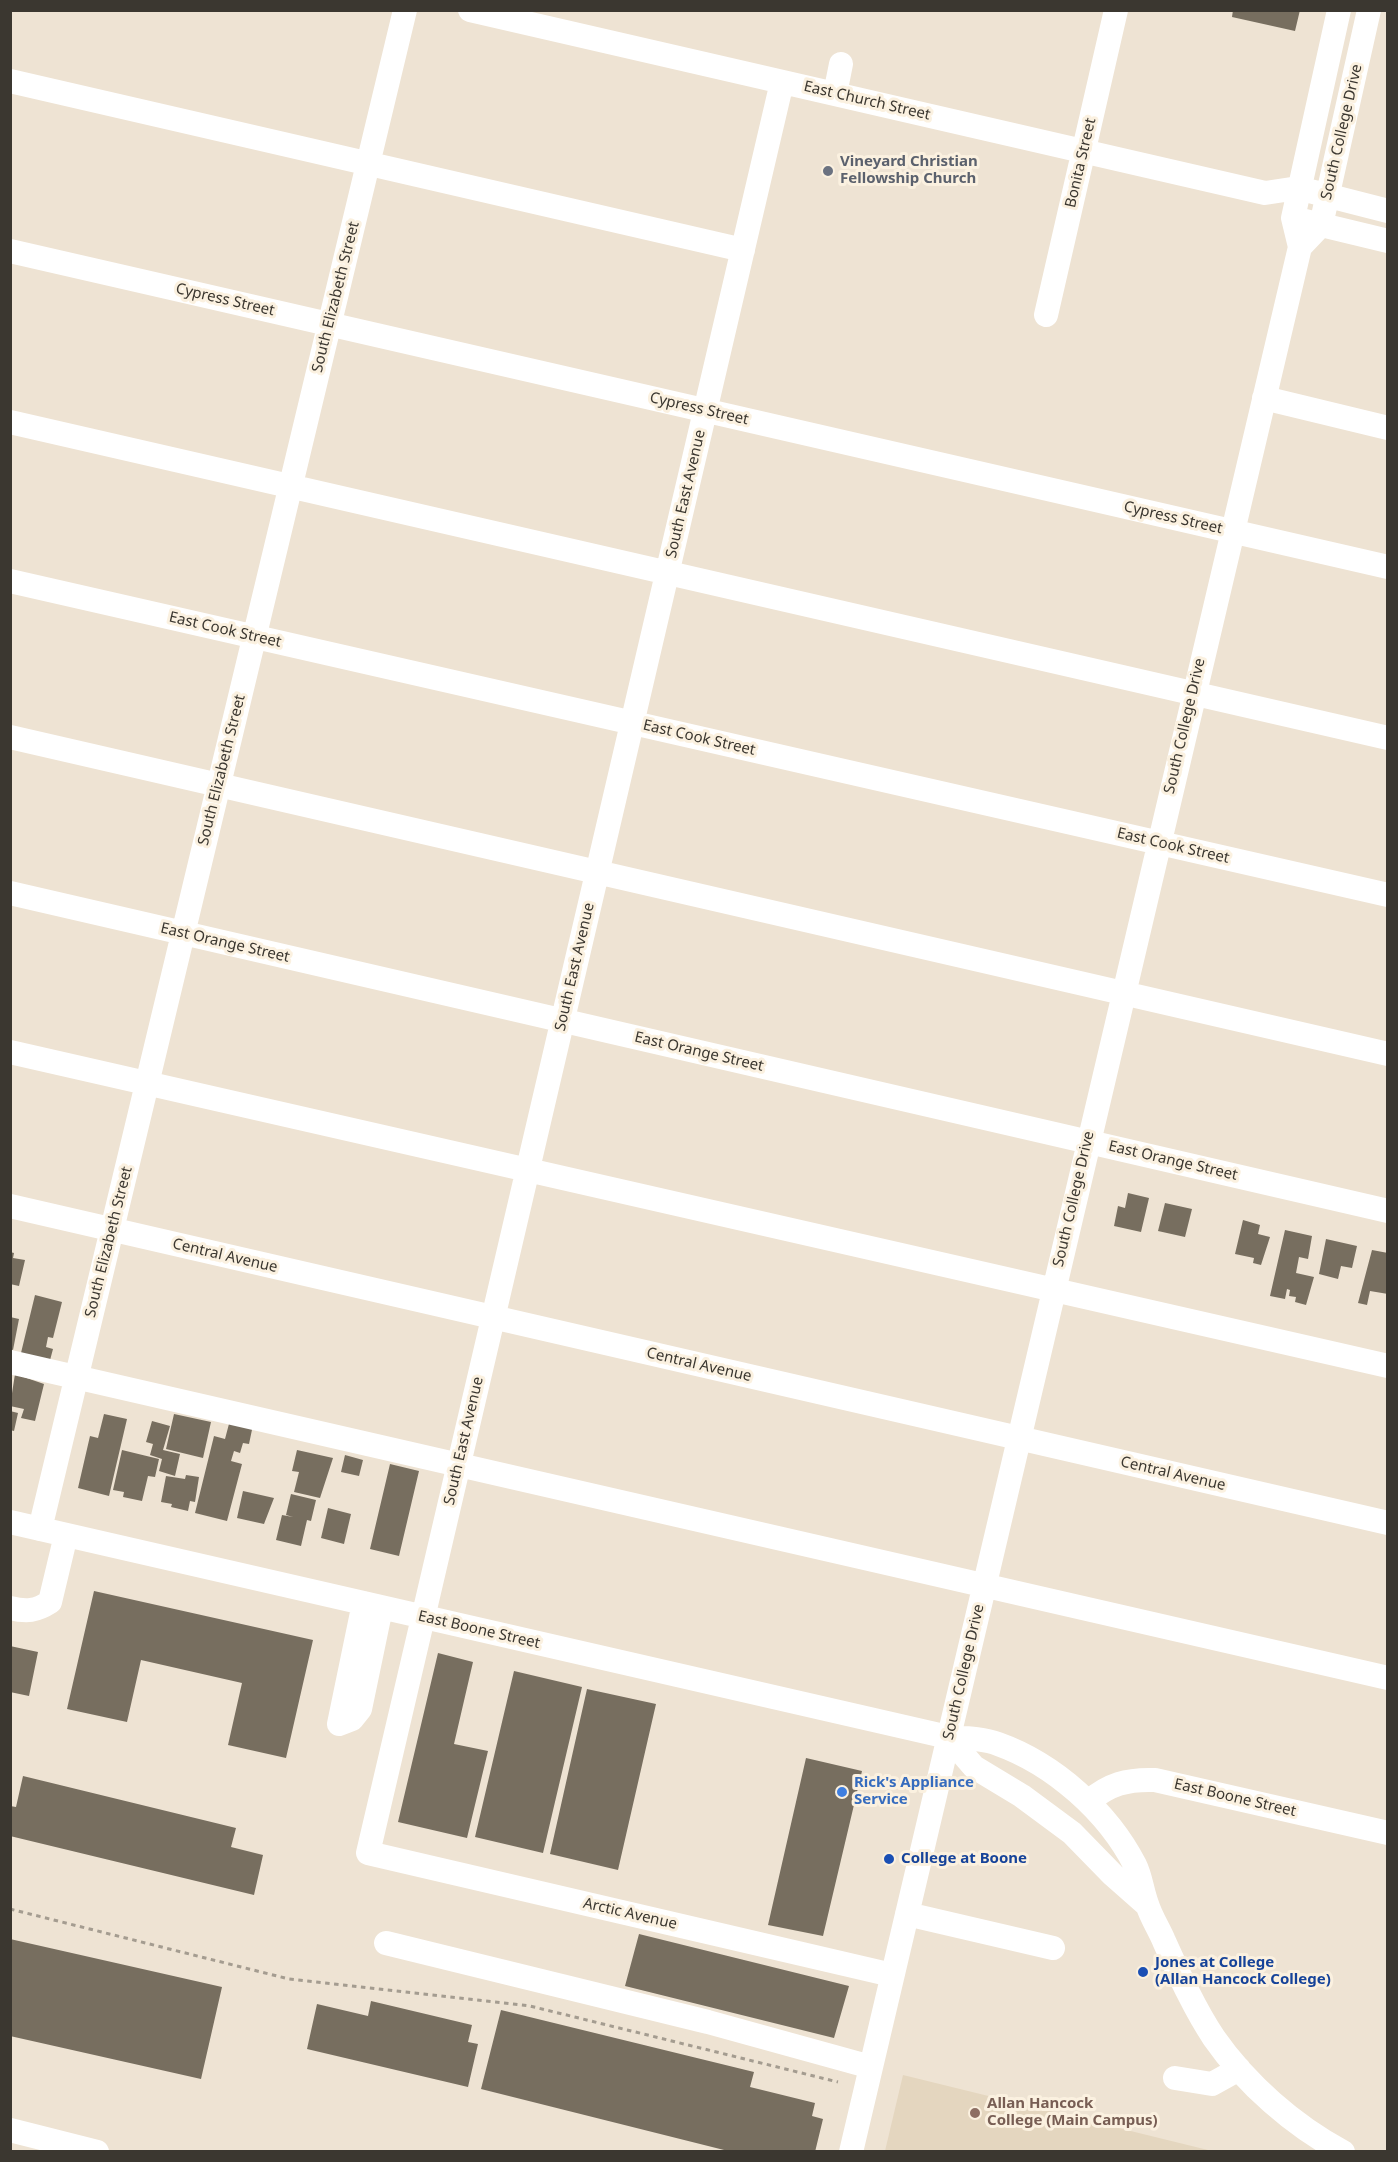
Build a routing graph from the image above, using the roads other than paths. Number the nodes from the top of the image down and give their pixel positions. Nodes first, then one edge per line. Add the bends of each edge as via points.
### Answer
1 (405, 10) edge
2 (470, 10) edge
3 (1116, 10) edge
4 (1340, 10) edge
5 (1369, 10) edge
6 (841, 64) dead end
7 (10, 81) edge
8 (782, 82) junction
9 (835, 94) junction
10 (1084, 150) junction
11 (368, 164) junction
12 (1298, 188) junction
13 (1264, 193) junction
14 (1327, 196) junction
15 (1388, 211) edge
16 (1293, 218) junction
17 (1321, 225) junction
18 (1388, 241) edge
19 (1300, 247) junction
20 (743, 250) junction
21 (10, 251) edge
22 (1046, 315) dead end
23 (330, 324) junction
24 (1264, 398) junction
25 (705, 410) junction
26 (10, 422) edge
27 (1388, 428) edge
28 (291, 486) junction
29 (1231, 531) junction
30 (1388, 567) edge
31 (667, 573) junction
32 (10, 581) edge
33 (255, 636) junction
34 (1193, 694) junction
35 (632, 723) junction
36 (10, 737) edge
37 (1388, 738) edge
38 (219, 785) junction
39 (1158, 843) junction
40 (597, 872) junction
41 (10, 893) edge
42 (1388, 895) edge
43 (183, 933) junction
44 (1123, 993) junction
45 (563, 1020) junction
46 (10, 1052) edge
47 (1388, 1054) edge
48 (147, 1083) junction
49 (1088, 1141) junction
50 (528, 1170) junction
51 (10, 1206) edge
52 (1388, 1210) edge
53 (112, 1230) junction
54 (1053, 1290) junction
55 (493, 1317) junction
56 (10, 1362) edge
57 (1388, 1366) edge
58 (76, 1377) junction
59 (1018, 1438) junction
60 (459, 1464) junction
61 (1388, 1523) edge
62 (11, 1525) edge
63 (40, 1529) junction
64 (66, 1535) junction
65 (984, 1585) junction
66 (373, 1605) junction
67 (10, 1608) edge
68 (423, 1617) junction
69 (1388, 1677) edge
70 (357, 1682) dead end
71 (948, 1737) junction
72 (1088, 1802) junction
73 (1388, 1833) edge
74 (368, 1853) joint
75 (1147, 1905) junction
76 (907, 1914) junction
77 (386, 1943) dead end
78 (1053, 1948) dead end
79 (892, 1975) junction
80 (871, 2067) junction
81 (1239, 2069) junction
82 (1175, 2078) dead end
83 (10, 2130) edge
84 (97, 2151) edge
85 (851, 2151) edge
86 (1343, 2151) edge

1 - 11 street, South Elizabeth Street
2 - 8 street, East Church Street
3 - 10 street, Bonita Street
4 - 12 street, South College Drive
5 - 14 street, South College Drive
6 - 9 street
7 - 11 street
8 - 9 street, East Church Street
8 - 20 street, South East Avenue
9 - 10 street, East Church Street
10 - 13 street, East Church Street
10 - 22 street, Bonita Street
11 - 20 street
11 - 23 street, South Elizabeth Street
12 - 13 street
12 - 14 street
12 - 16 street, South College Drive
13 - 16 street
14 - 15 street
14 - 17 street, South College Drive
16 - 17 street
16 - 19 street, South College Drive
17 - 18 street
17 - 19 street
19 - 24 street, South College Drive
20 - 25 street, South East Avenue
21 - 23 street, Cypress Street
23 - 25 street, Cypress Street
23 - 28 street, South Elizabeth Street
24 - 27 street
24 - 29 street, South College Drive
25 - 29 street, Cypress Street
25 - 31 street, South East Avenue
26 - 28 street
28 - 31 street
28 - 33 street, South Elizabeth Street
29 - 30 street, Cypress Street
29 - 34 street, South College Drive
31 - 34 street
31 - 35 street, South East Avenue
32 - 33 street, East Cook Street
33 - 35 street, East Cook Street
33 - 38 street, South Elizabeth Street
34 - 37 street
34 - 39 street, South College Drive
35 - 39 street, East Cook Street
35 - 40 street, South East Avenue
36 - 38 street
38 - 40 street
38 - 43 street, South Elizabeth Street
39 - 42 street, East Cook Street
39 - 44 street, South College Drive
40 - 44 street
40 - 45 street, South East Avenue
41 - 43 street, East Orange Street
43 - 45 street, East Orange Street
43 - 48 street, South Elizabeth Street
44 - 47 street
44 - 49 street, South College Drive
45 - 49 street, East Orange Street
45 - 50 street, South East Avenue
46 - 48 street
48 - 50 street
48 - 53 street, South Elizabeth Street
49 - 52 street, East Orange Street
49 - 54 street, South College Drive
50 - 54 street
50 - 55 street, South East Avenue
51 - 53 street, Central Avenue
53 - 55 street, Central Avenue
53 - 58 street, South Elizabeth Street
54 - 57 street
54 - 59 street, South College Drive
55 - 59 street, Central Avenue
55 - 60 street, South East Avenue
56 - 58 street
58 - 60 street
58 - 63 street, South Elizabeth Street
59 - 61 street, Central Avenue
59 - 65 street, South College Drive
60 - 65 street
60 - 68 street, South East Avenue
62 - 63 street, East Boone Street
63 - 64 street, East Boone Street
64 - 66 street, East Boone Street
64 - 67 street via 50,1602 39,1610
65 - 69 street
65 - 71 street, South College Drive
66 - 68 street, East Boone Street
66 - 70 street
68 - 71 street, East Boone Street
68 - 74 street, South East Avenue
71 - 72 street, East Boone Street via 976,1738 1006,1748 1041,1766
71 - 75 street via 974,1767 1072,1833
71 - 76 street, South College Drive
72 - 73 street, East Boone Street via 1110,1786 1125,1781 1155,1780
72 - 75 street, East Boone Street via 1123,1843 1137,1867
74 - 79 street, Arctic Avenue
75 - 81 street via 1197,2009
76 - 78 street
76 - 79 street, South College Drive
77 - 80 street via 708,2022
79 - 80 street, South College Drive
80 - 85 street, South College Drive
81 - 82 street via 1212,2084
81 - 86 street via 1299,2124
83 - 84 street

